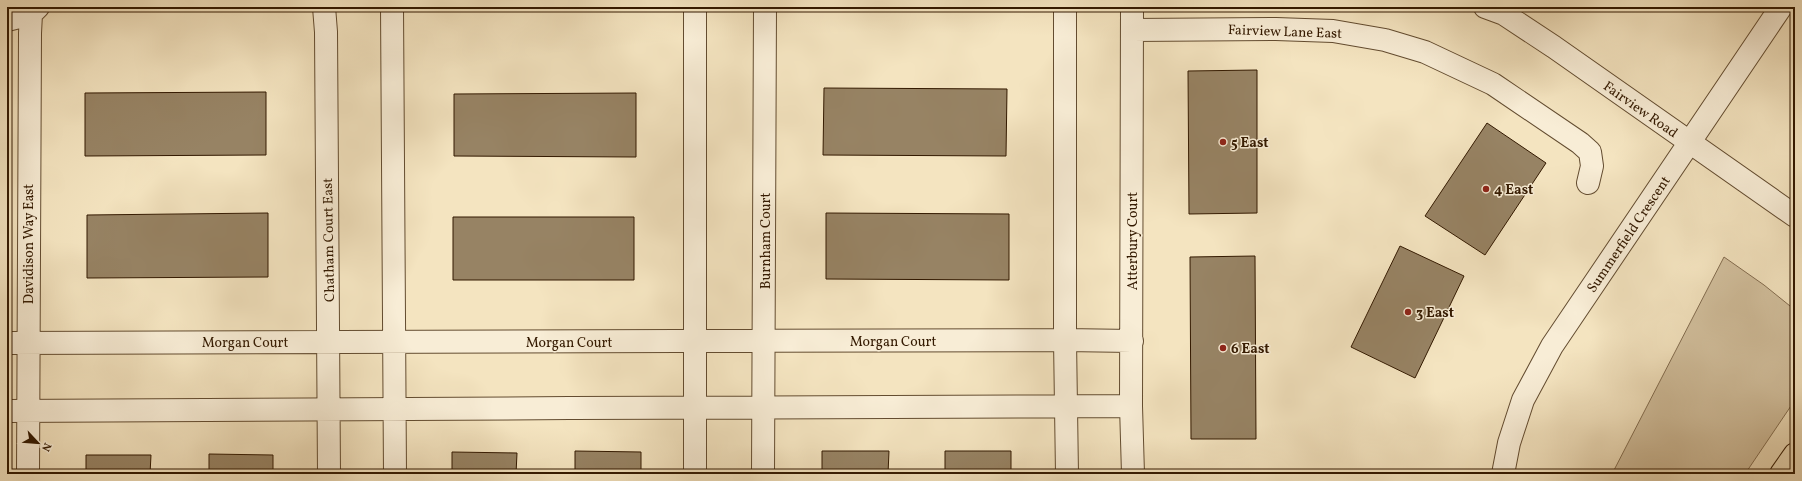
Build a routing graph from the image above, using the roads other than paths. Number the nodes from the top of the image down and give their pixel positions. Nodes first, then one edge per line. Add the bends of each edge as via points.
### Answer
1 (324, 7) edge
2 (392, 7) edge
3 (695, 7) edge
4 (765, 7) edge
5 (1065, 7) edge
6 (1132, 7) edge
7 (1485, 7) edge
8 (1782, 7) edge
9 (35, 10) edge
10 (7, 20) edge
11 (1132, 30) junction
12 (1690, 144) junction
13 (1588, 183) dead end
14 (1795, 216) edge
15 (1065, 340) junction
16 (695, 341) junction
17 (1132, 341) junction
18 (329, 342) junction
19 (394, 342) junction
20 (764, 342) junction
21 (17, 343) edge
22 (1131, 406) junction
23 (1067, 407) junction
24 (330, 408) junction
25 (395, 408) junction
26 (695, 408) junction
27 (764, 408) junction
28 (18, 411) edge
29 (1795, 454) edge
30 (28, 474) edge
31 (329, 474) edge
32 (395, 474) edge
33 (695, 474) edge
34 (763, 474) edge
35 (1067, 474) edge
36 (1133, 474) edge
37 (1504, 474) edge
38 (1781, 474) edge

1 - 18 street, Chatham Court East
2 - 19 street
3 - 16 street
4 - 20 street, Burnham Court
5 - 15 street
6 - 11 street, Atterbury Court
7 - 12 street, Fairview Road via 1504,14 1554,47
8 - 12 street, Summerfield Crescent
9 - 10 street
9 - 21 street, Davidison Way East via 30,33
11 - 13 street, Fairview Lane East via 1333,31 1385,40 1425,52 1493,84 1580,143 1590,152 1592,166
11 - 17 street, Atterbury Court
12 - 14 street, Fairview Road
12 - 37 street, Summerfield Crescent via 1552,346 1523,400 1509,442
15 - 17 street, Morgan Court
15 - 20 street, Morgan Court
15 - 23 street
16 - 19 street, Morgan Court
16 - 20 street, Morgan Court
16 - 26 street
17 - 22 street, Atterbury Court
18 - 19 street, Morgan Court
18 - 21 street, Morgan Court
18 - 24 street, Chatham Court East
19 - 25 street
20 - 27 street, Burnham Court
21 - 28 street, Davidison Way East
22 - 23 street
22 - 36 street, Atterbury Court
23 - 27 street
23 - 35 street
24 - 25 street
24 - 28 street
24 - 31 street, Chatham Court East
25 - 26 street
25 - 32 street
26 - 27 street
26 - 33 street
27 - 34 street, Burnham Court
28 - 30 street, Davidison Way East
29 - 38 main road

